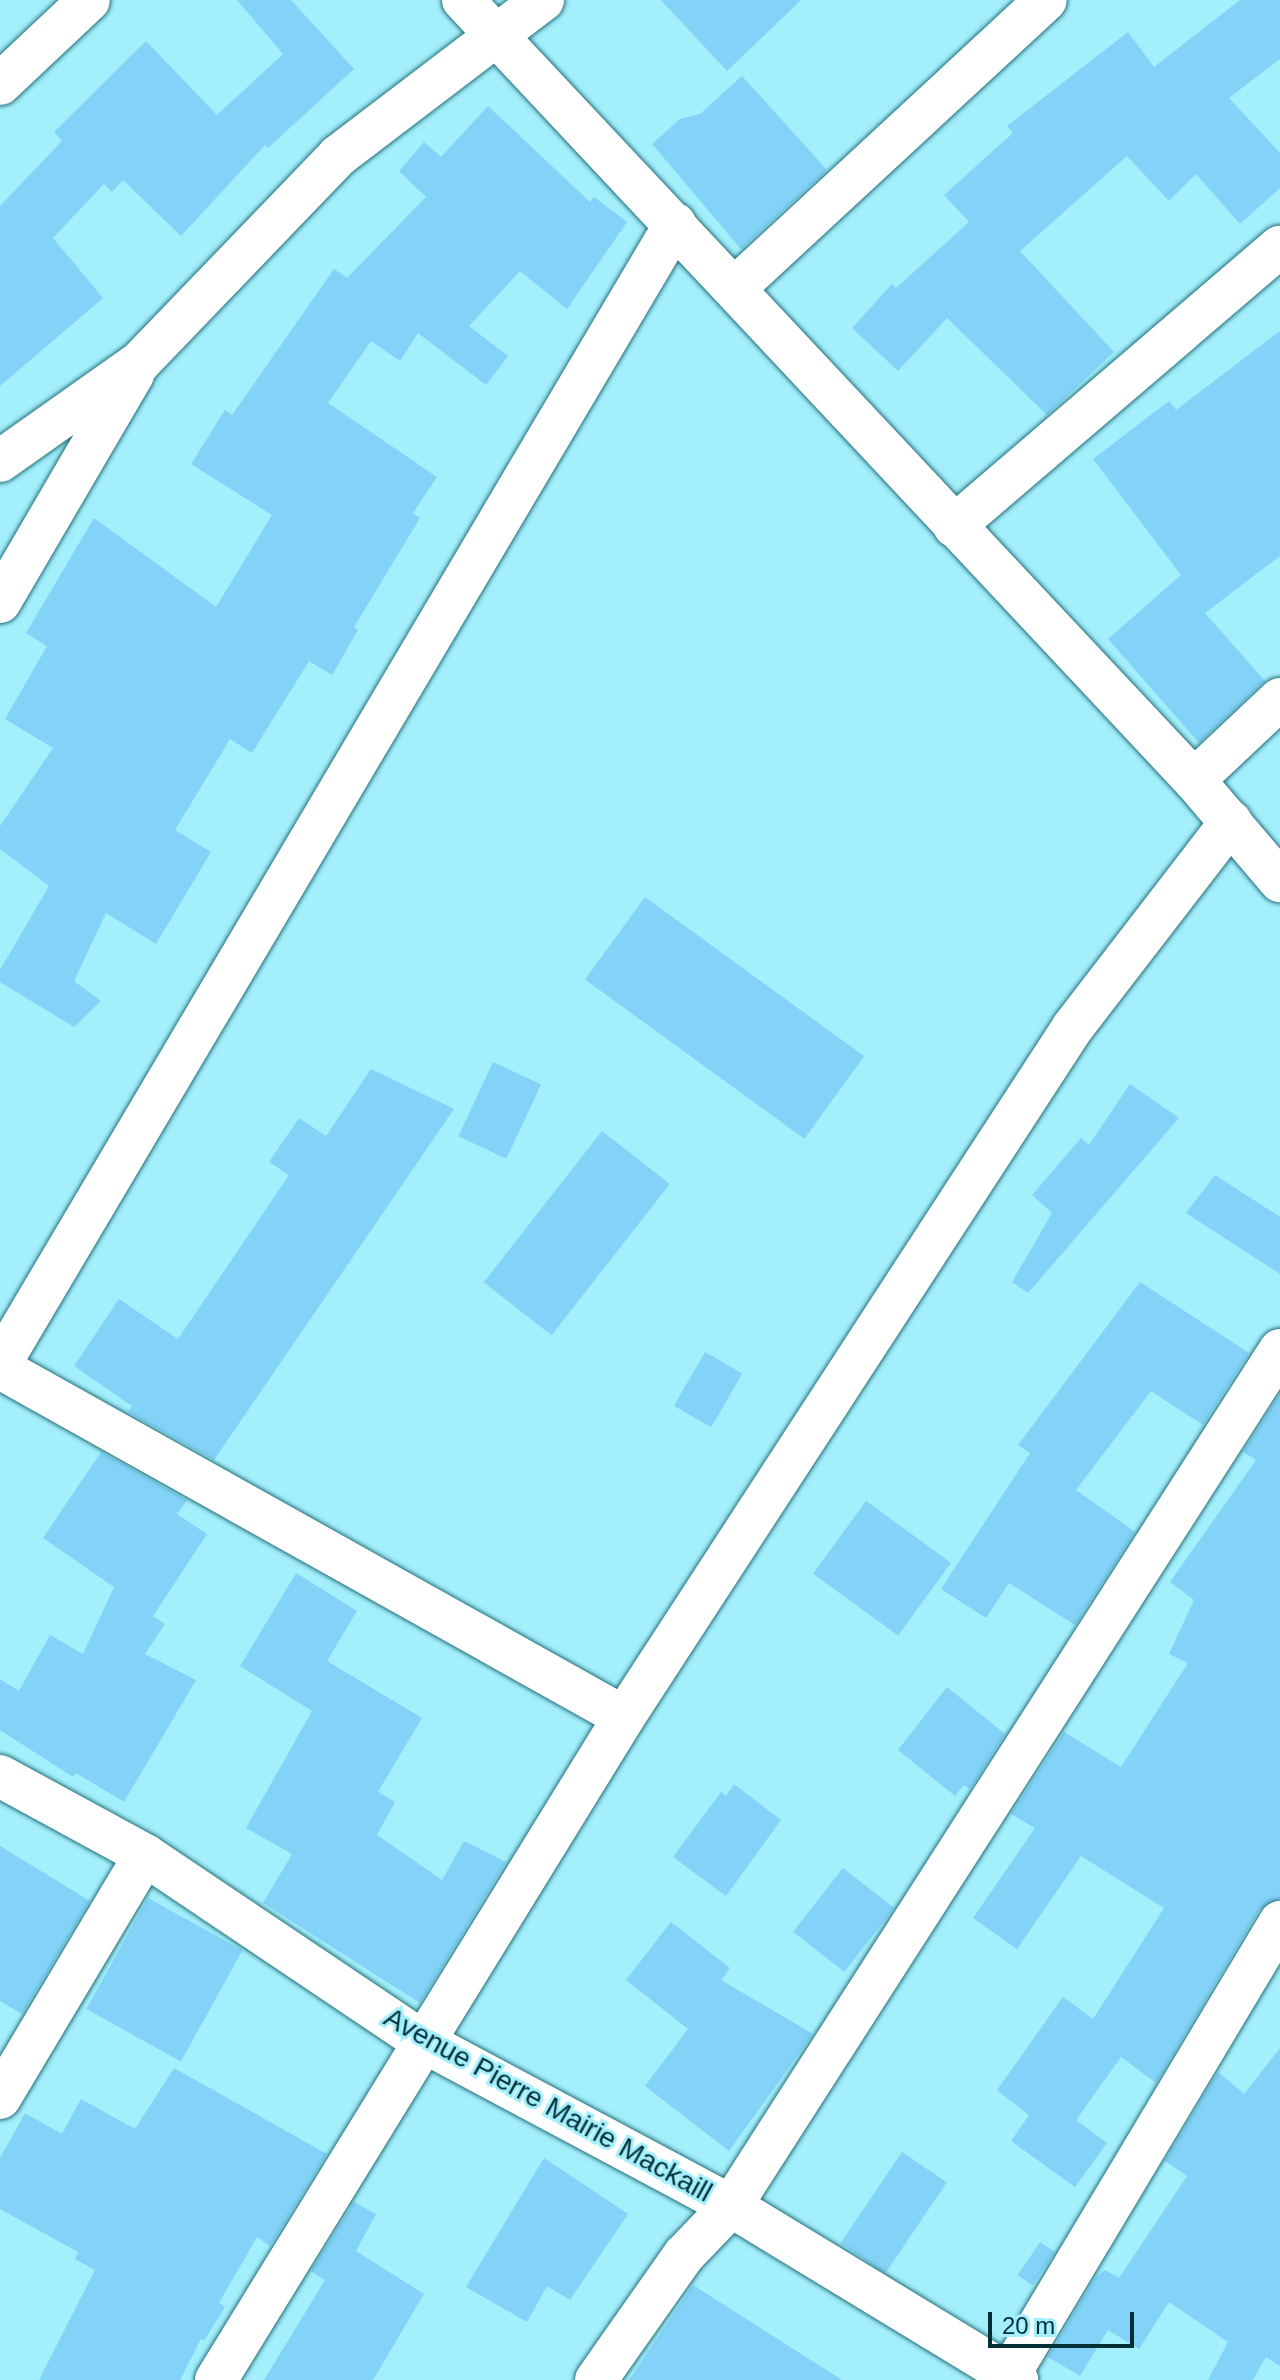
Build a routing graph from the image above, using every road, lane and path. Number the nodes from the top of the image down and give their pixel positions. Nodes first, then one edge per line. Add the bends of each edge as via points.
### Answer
1 (89, 0) edge
2 (463, 0) edge
3 (543, 0) edge
4 (1046, 0) edge
5 (498, 38) junction
6 (0, 84) edge
7 (675, 224) junction
8 (1280, 247) edge
9 (736, 287) junction
10 (140, 362) junction
11 (0, 461) edge
12 (954, 526) junction
13 (0, 602) edge
14 (1280, 699) edge
15 (1194, 780) junction
16 (1231, 822) junction
17 (1280, 881) edge
18 (1280, 1350) edge
19 (0, 1366) edge
20 (624, 1717) junction
21 (0, 1776) edge
22 (145, 1855) junction
23 (1280, 1922) edge
24 (422, 2041) junction
25 (0, 2098) edge
26 (731, 2206) junction
27 (1011, 2378) edge
28 (216, 2380) edge
29 (596, 2380) edge

1 - 6 street
2 - 5 street
3 - 5 street
4 - 9 street
5 - 7 street
5 - 10 street via 338,156
7 - 9 street
7 - 19 street
8 - 12 street
9 - 12 street
10 - 11 street
10 - 13 street
12 - 15 street
14 - 15 street
15 - 16 street
16 - 17 street
16 - 20 street via 1073,1027
18 - 26 street
19 - 20 street
20 - 24 street
21 - 22 street, Avenue Pierre Mairie Mackaill
22 - 24 street, Avenue Pierre Mairie Mackaill
22 - 25 street
23 - 27 street
24 - 26 street, Avenue Pierre Mairie Mackaill
24 - 28 street
26 - 27 street, Avenue Pierre Mairie Mackaill
26 - 29 street via 684,2255

